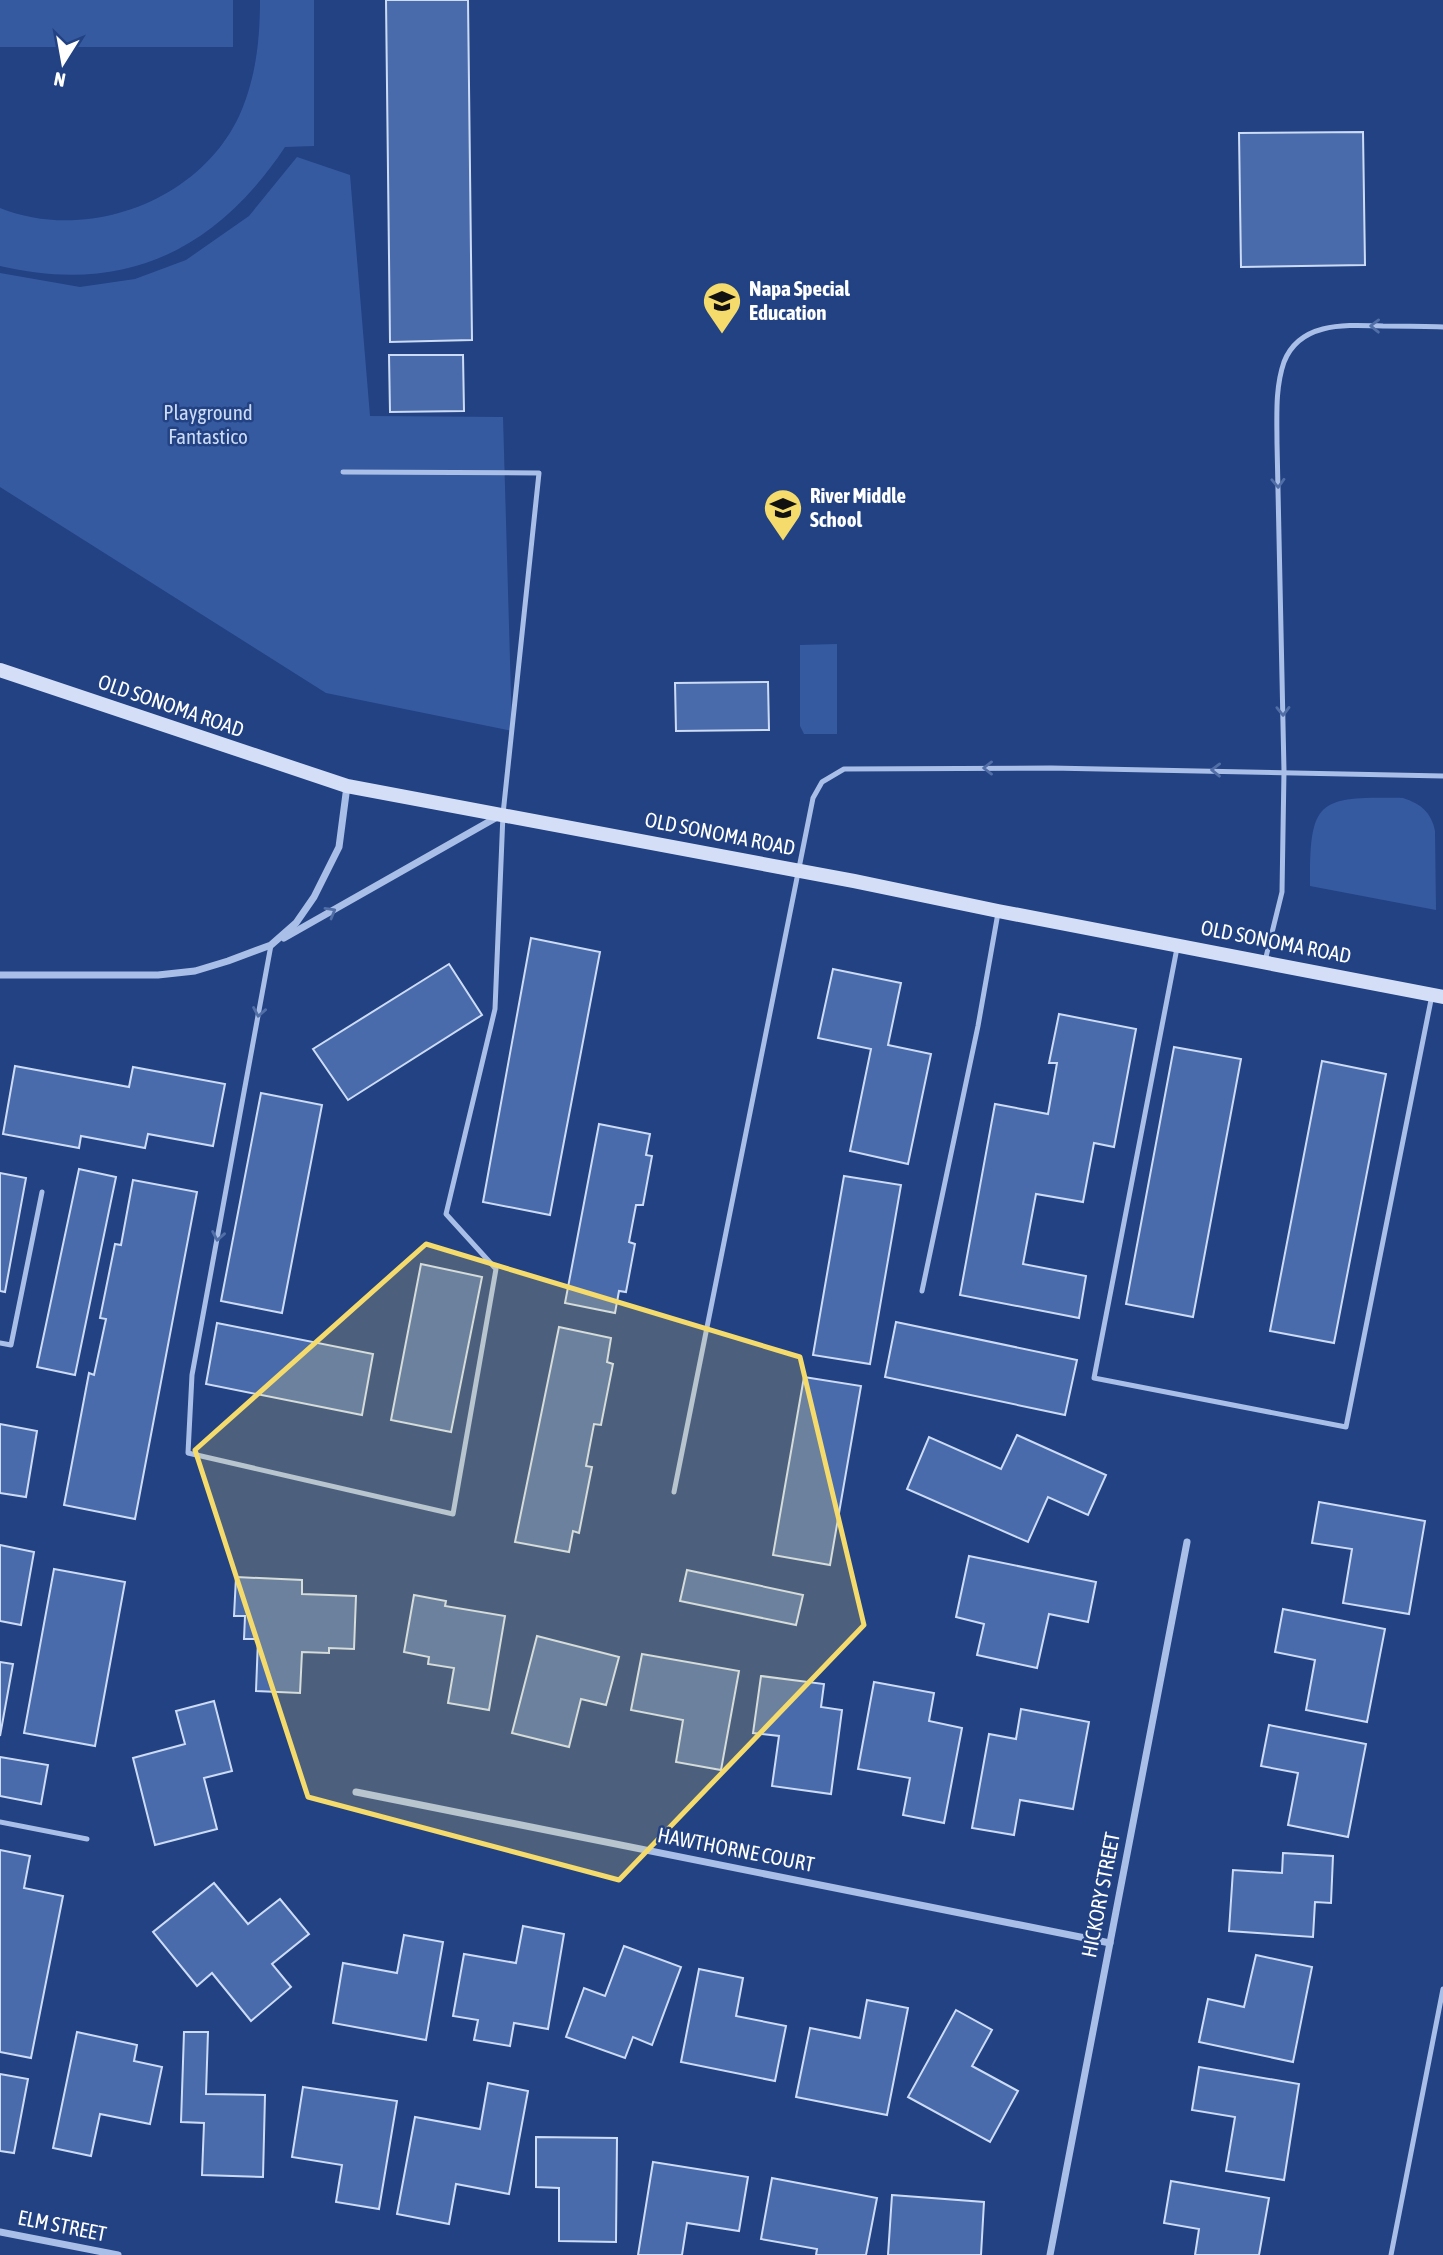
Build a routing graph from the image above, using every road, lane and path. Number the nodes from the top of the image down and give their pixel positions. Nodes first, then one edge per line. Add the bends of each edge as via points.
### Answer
1 (1443, 327) edge
2 (343, 472) dead end
3 (0, 670) edge
4 (1284, 771) junction
5 (1443, 776) edge
6 (347, 786) junction
7 (503, 814) junction
8 (798, 871) junction
9 (998, 911) junction
10 (1178, 944) junction
11 (271, 945) junction
12 (1265, 961) junction
13 (0, 975) edge
14 (1438, 996) edge
15 (42, 1192) dead end
16 (922, 1291) dead end
17 (0, 1343) edge
18 (674, 1492) dead end
19 (1187, 1542) dead end
20 (356, 1792) dead end
21 (0, 1822) edge
22 (87, 1839) dead end
23 (1110, 1943) junction
24 (1443, 1989) edge
25 (0, 2232) edge
26 (118, 2255) edge
27 (1050, 2255) edge
28 (1391, 2255) edge

1 -> 4 lane via 1337,325 1312,332 1294,344 1285,361 1278,389 1277,443
2 - 7 lane via 539,473
3 - 6 main road, OLD SONOMA ROAD
4 - 5 lane
4 -> 8 lane via 844,769 822,782 813,798
4 - 12 lane via 1282,892
6 - 7 main road, OLD SONOMA ROAD
6 - 11 street via 340,846 296,923
7 - 8 main road, OLD SONOMA ROAD
11 -> 7 street
11 -> 7 lane via 192,1375 188,1453 453,1514 496,1269 446,1214 495,1009
8 - 9 main road, OLD SONOMA ROAD
8 - 18 lane
9 - 10 main road, OLD SONOMA ROAD
9 - 16 lane
10 - 12 main road, OLD SONOMA ROAD
10 - 14 lane via 1094,1378 1346,1426
11 - 13 street via 206,968 158,975
12 - 14 main road, OLD SONOMA ROAD
15 - 17 lane via 11,1345
19 - 23 street, HICKORY STREET
20 - 23 street, HAWTHORNE COURT
21 - 22 lane
23 - 27 street, HICKORY STREET
24 - 28 lane
25 - 26 street, ELM STREET

